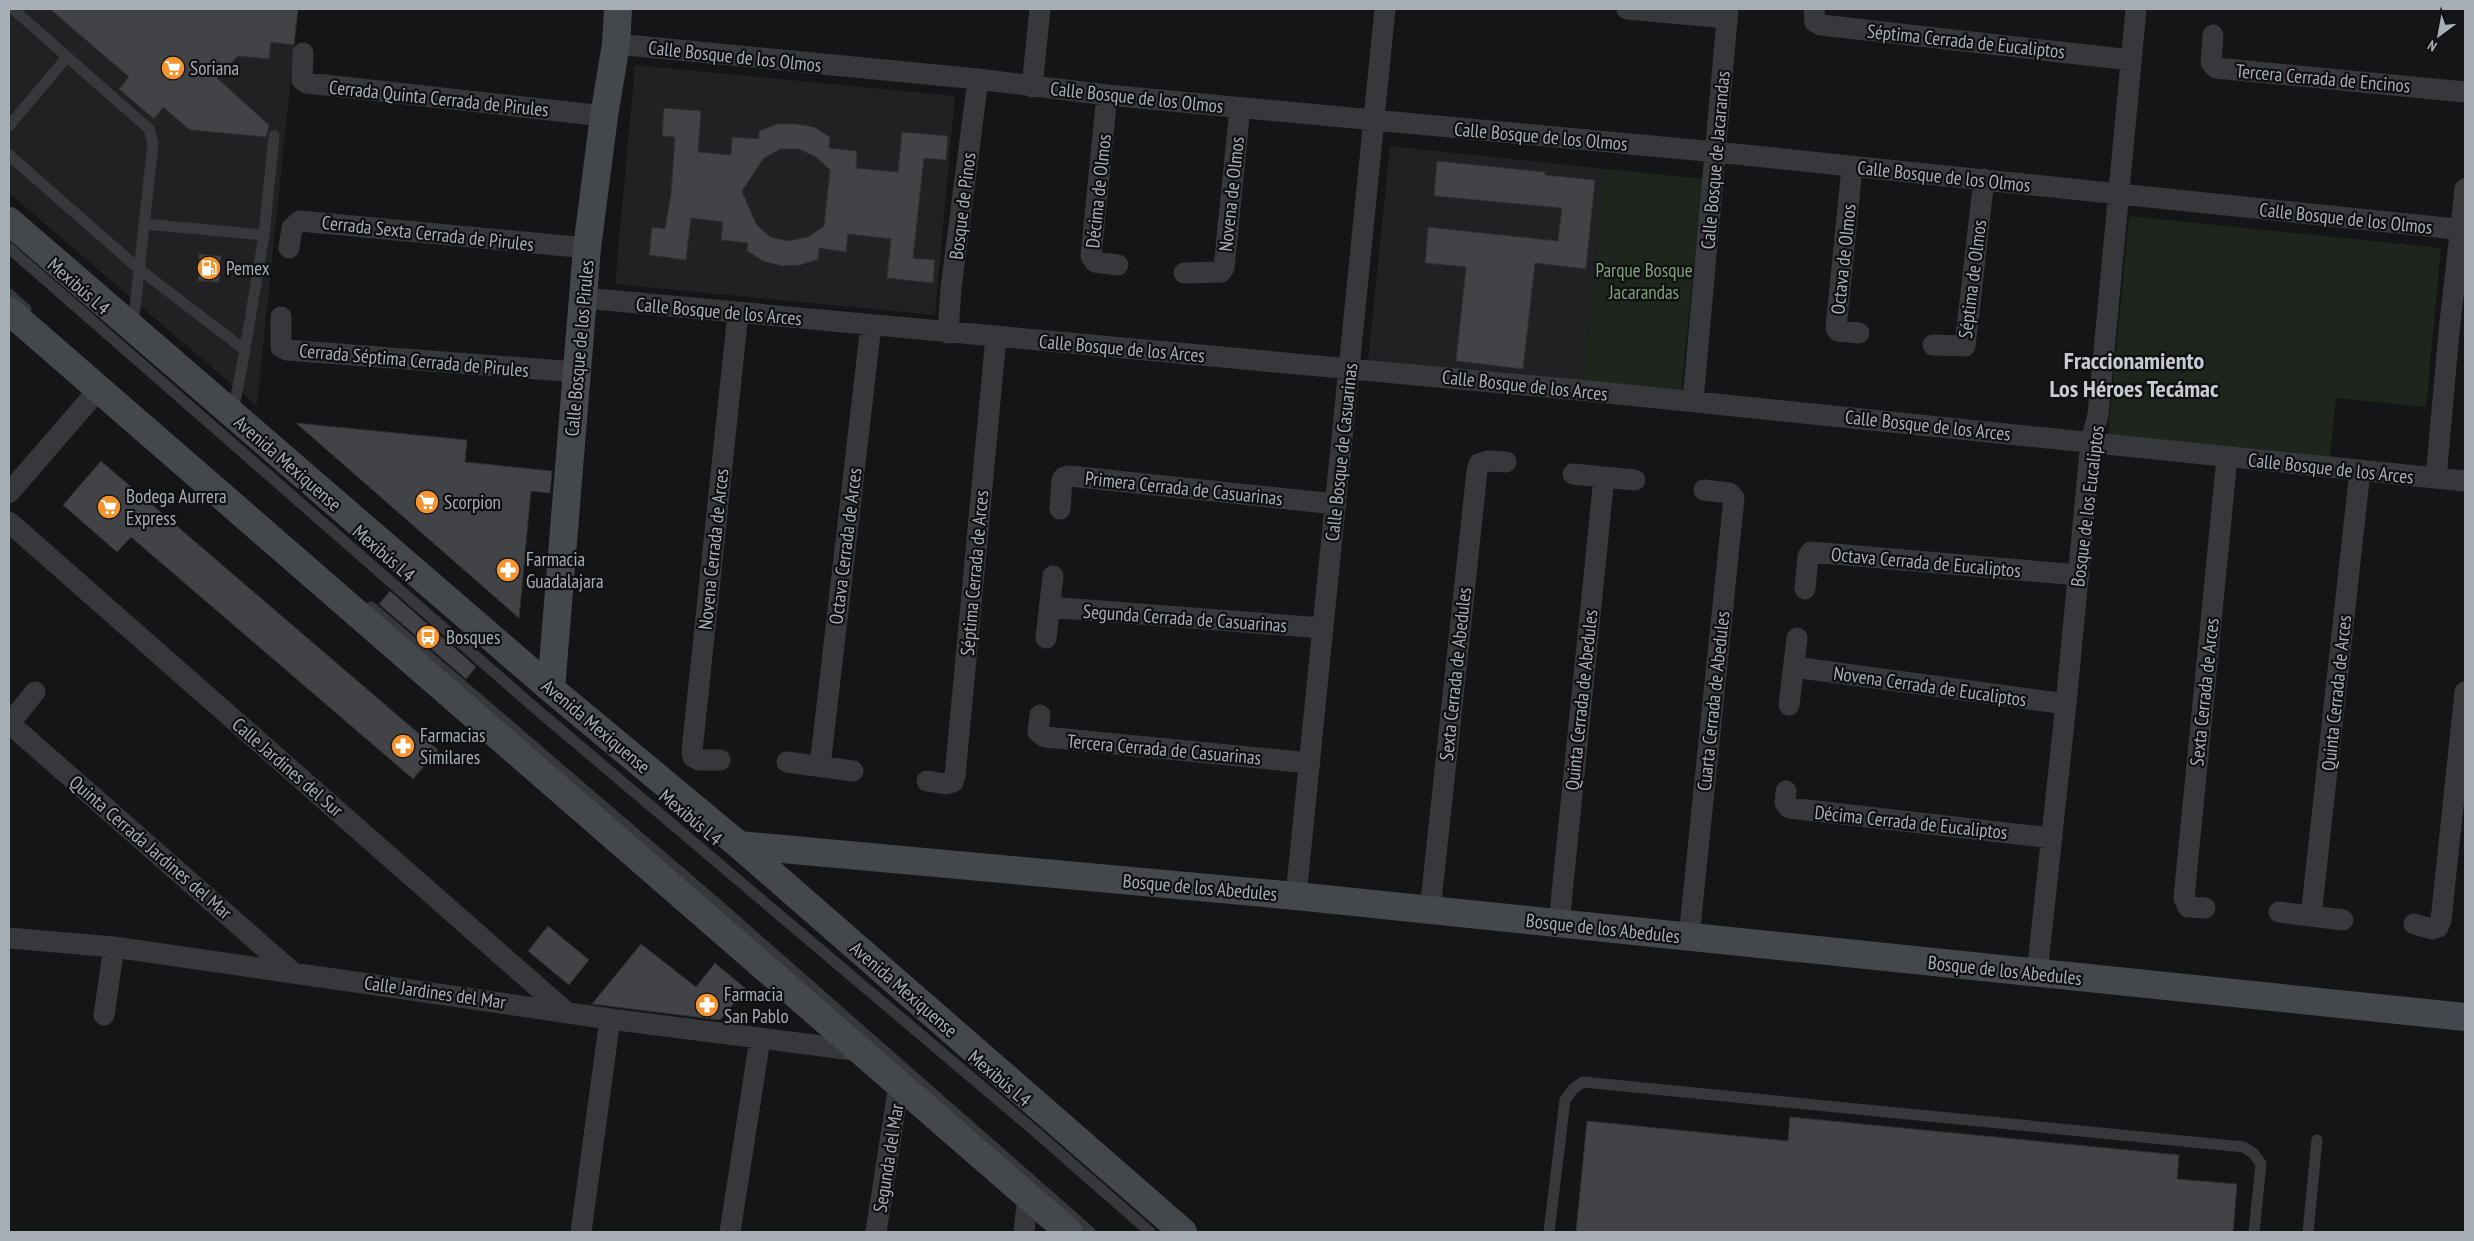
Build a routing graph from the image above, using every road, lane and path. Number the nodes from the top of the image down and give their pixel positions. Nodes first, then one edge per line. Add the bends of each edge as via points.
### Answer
1 (13, 9) edge
2 (618, 9) edge
3 (1040, 9) edge
4 (1385, 9) edge
5 (1627, 9) edge
6 (1814, 9) edge
7 (2136, 9) edge
8 (1728, 13) edge
9 (2213, 35) dead end
10 (616, 44) junction
11 (303, 53) dead end
12 (67, 56) junction
13 (2131, 60) junction
14 (978, 79) junction
15 (1032, 86) junction
16 (2465, 92) edge
17 (1107, 95) junction
18 (1240, 108) junction
19 (604, 116) junction
20 (1375, 120) junction
21 (9, 126) edge
22 (274, 136) dead end
23 (1716, 152) junction
24 (9, 155) edge
25 (1852, 167) junction
26 (1984, 180) junction
27 (2465, 189) edge
28 (2119, 194) junction
29 (9, 220) edge
30 (144, 224) junction
31 (2464, 229) edge
32 (264, 235) junction
33 (9, 248) edge
34 (289, 248) dead end
35 (587, 248) junction
36 (1118, 265) dead end
37 (139, 269) junction
38 (1184, 273) dead end
39 (9, 294) edge
40 (584, 298) junction
41 (9, 311) edge
42 (738, 313) junction
43 (281, 317) dead end
44 (38, 319) dead end
45 (871, 325) junction
46 (133, 327) junction
47 (948, 333) junction
48 (1859, 333) dead end
49 (996, 337) junction
50 (1933, 345) dead end
51 (245, 350) junction
52 (1350, 368) junction
53 (576, 372) junction
54 (98, 390) junction
55 (1693, 401) junction
56 (232, 414) junction
57 (2090, 441) junction
58 (2227, 458) junction
59 (1506, 462) dead end
60 (2360, 471) junction
61 (1573, 474) dead end
62 (1604, 477) junction
63 (2436, 478) junction
64 (1635, 480) dead end
65 (2465, 481) edge
66 (1704, 490) dead end
67 (9, 493) edge
68 (1336, 504) junction
69 (1060, 509) dead end
70 (9, 522) edge
71 (2079, 575) junction
72 (1053, 576) dead end
73 (1805, 589) dead end
74 (364, 602) dead end
75 (1049, 607) junction
76 (1322, 628) junction
77 (1046, 638) dead end
78 (1797, 638) dead end
79 (1794, 667) junction
80 (551, 689) junction
81 (35, 692) dead end
82 (2465, 692) edge
83 (2066, 704) junction
84 (1789, 705) dead end
85 (1040, 715) dead end
86 (9, 723) edge
87 (720, 760) dead end
88 (787, 762) dead end
89 (1310, 763) junction
90 (820, 766) junction
91 (853, 771) dead end
92 (927, 781) dead end
93 (1786, 791) dead end
94 (2052, 838) junction
95 (739, 845) junction
96 (1296, 896) junction
97 (2205, 908) dead end
98 (1430, 911) junction
99 (2279, 912) dead end
100 (2311, 916) junction
101 (2343, 920) dead end
102 (1559, 923) junction
103 (2414, 924) dead end
104 (11, 935) edge
105 (1689, 937) junction
106 (114, 946) junction
107 (292, 972) junction
108 (2036, 974) junction
109 (566, 1012) junction
110 (104, 1015) dead end
111 (2465, 1017) edge
112 (610, 1019) junction
113 (760, 1039) junction
114 (861, 1051) junction
115 (899, 1084) junction
116 (2317, 1140) dead end
117 (1028, 1196) junction
118 (581, 1232) edge
119 (730, 1232) edge
120 (876, 1232) edge
121 (1024, 1232) edge
122 (1069, 1232) edge
123 (1090, 1232) edge
124 (1150, 1232) edge
125 (1182, 1232) edge
126 (1549, 1232) edge
127 (2254, 1232) edge
128 (2308, 1232) edge

1 - 12 lane
2 - 10 main road, Calle Bosque de los Pirules
3 - 15 street
4 - 20 street, Calle Bosque de Casuarinas
5 - 8 street
6 - 13 street, Séptima Cerrada de Eucaliptos via 1815,22 1821,25
7 - 13 street, Bosque de los Eucaliptos
8 - 23 street, Calle Bosque de Jacarandas
9 - 16 street, Tercera Cerrada de Encinos via 2211,62 2216,68
10 - 14 street, Calle Bosque de los Olmos
10 - 19 main road, Calle Bosque de los Pirules
11 - 19 street, Cerrada Quinta Cerrada de Pirules via 301,75 307,83
12 - 21 lane
12 - 30 lane via 149,129 153,144
13 - 28 street, Bosque de los Eucaliptos
14 - 15 street, Calle Bosque de los Olmos
14 - 47 street, Bosque de Pinos
15 - 17 street, Calle Bosque de los Olmos
17 - 18 street, Calle Bosque de los Olmos
17 - 36 street, Décima de Olmos via 1091,256 1095,262
18 - 20 street, Calle Bosque de los Olmos
18 - 38 street, Novena de Olmos via 1224,268 1215,273
19 - 35 main road, Calle Bosque de los Pirules
20 - 23 street, Calle Bosque de los Olmos
20 - 52 street, Calle Bosque de Casuarinas
22 - 32 lane
23 - 25 street, Calle Bosque de los Olmos
23 - 55 street, Calle Bosque de Jacarandas
24 - 37 lane
25 - 26 street, Calle Bosque de los Olmos
25 - 48 street, Octava de Olmos via 1836,328 1838,331
26 - 28 street, Calle Bosque de los Olmos
26 - 50 street, Séptima de Olmos via 1965,346
27 - 31 street
28 - 31 street, Calle Bosque de los Olmos
28 - 57 street, Bosque de los Eucaliptos via 2098,415
29 - 46 main road, Avenida Mexiquense
30 - 32 lane
30 - 37 lane
31 - 63 street via 2449,332
32 - 51 lane
33 - 124 lane, Mexibús L4 via 535,708
34 - 35 street, Cerrada Sexta Cerrada de Pirules via 292,228 300,220
35 - 40 main road, Calle Bosque de los Pirules
37 - 46 lane
37 - 51 lane
39 - 44 lane
40 - 42 street, Calle Bosque de los Arces
40 - 53 main road, Calle Bosque de los Pirules
41 - 54 main road
42 - 45 street, Calle Bosque de los Arces
42 - 87 street, Novena Cerrada de Arces via 692,751 693,757 700,760
43 - 53 street, Cerrada Séptima Cerrada de Pirules via 281,347 287,350
45 - 47 street, Calle Bosque de los Arces
45 - 90 street, Octava Cerrada de Arces
46 - 56 main road, Avenida Mexiquense
47 - 49 street, Calle Bosque de los Arces
49 - 52 street, Calle Bosque de los Arces
49 - 92 street, Séptima Cerrada de Arces via 955,776 953,782 946,784
51 - 56 lane
52 - 55 street, Calle Bosque de los Arces
52 - 68 street, Calle Bosque de Casuarinas
53 - 80 main road, Calle Bosque de los Pirules
54 - 67 street
54 - 114 main road
55 - 57 street, Calle Bosque de los Arces
56 - 80 main road, Avenida Mexiquense
57 - 58 street, Calle Bosque de los Arces
57 - 71 street, Bosque de los Eucaliptos
58 - 60 street, Calle Bosque de los Arces
58 - 97 street, Sexta Cerrada de Arces via 2184,898 2188,907
59 - 98 street, Sexta Cerrada de Abedules via 1488,461 1479,464 1477,471
60 - 63 street, Calle Bosque de los Arces
60 - 100 street, Quinta Cerrada de Arces
61 - 62 street
62 - 64 street
62 - 102 street, Quinta Cerrada de Abedules
63 - 65 street, Calle Bosque de los Arces
66 - 105 street, Cuarta Cerrada de Abedules via 1730,493 1734,498
68 - 69 street, Primera Cerrada de Casuarinas via 1064,476
68 - 76 street, Calle Bosque de Casuarinas
70 - 109 street, Calle Jardines del Sur
71 - 73 street, Octava Cerrada de Eucaliptos via 1811,552
71 - 83 street, Bosque de los Eucaliptos
72 - 75 street
74 - 123 lane via 717,904
75 - 76 street, Segunda Cerrada de Casuarinas
75 - 77 street
76 - 89 street, Calle Bosque de Casuarinas
78 - 79 street
79 - 83 street, Novena Cerrada de Eucaliptos
79 - 84 street
80 - 95 main road, Avenida Mexiquense
81 - 86 street, Quinta Cerrada Jardines del Mar
82 - 103 street via 2441,920 2438,927 2432,929
83 - 94 street, Bosque de los Eucaliptos
85 - 89 street, Tercera Cerrada de Casuarinas via 1038,732 1045,737
86 - 107 street, Quinta Cerrada Jardines del Mar
88 - 90 street
89 - 96 street, Calle Bosque de Casuarinas
90 - 91 street
93 - 94 street, Décima Cerrada de Eucaliptos via 1785,804 1789,808
94 - 108 street, Bosque de los Eucaliptos
95 - 96 main road, Bosque de los Abedules
95 - 125 main road, Avenida Mexiquense
96 - 98 main road, Bosque de los Abedules
98 - 102 main road, Bosque de los Abedules
99 - 100 street
100 - 101 street
102 - 105 main road, Bosque de los Abedules
104 - 106 street, Calle Jardines del Mar
105 - 108 main road, Bosque de los Abedules
106 - 107 street, Calle Jardines del Mar
106 - 110 street
107 - 109 street, Calle Jardines del Mar
108 - 111 main road, Bosque de los Abedules
109 - 112 street, Calle Jardines del Mar
112 - 113 street, Calle Jardines del Mar
112 - 118 street
113 - 114 street, Calle Jardines del Mar
113 - 119 street
114 - 115 main road
115 - 117 main road
115 - 120 street, Segunda del Mar
116 - 128 lane
117 - 121 street
117 - 122 main road
126 - 127 lane via 1564,1100 1583,1082 2244,1147 2261,1164

